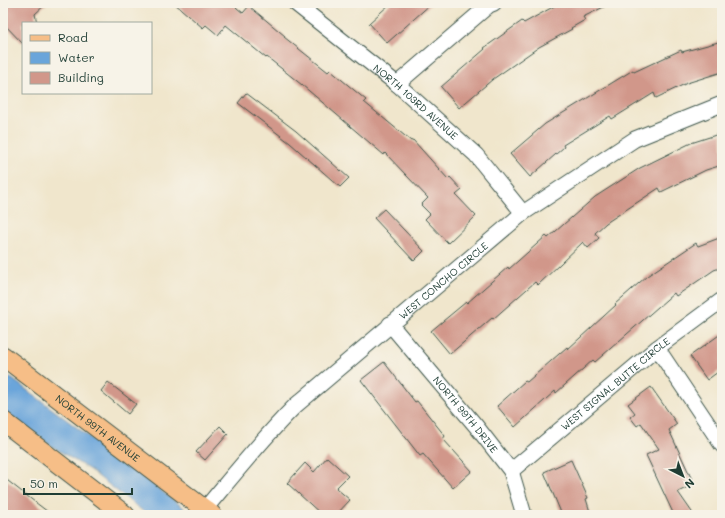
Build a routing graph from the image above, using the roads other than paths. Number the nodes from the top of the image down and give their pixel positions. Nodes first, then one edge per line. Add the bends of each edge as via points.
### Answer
1 (295, 3) edge
2 (494, 3) edge
3 (397, 84) junction
4 (722, 104) edge
5 (523, 213) junction
6 (722, 300) edge
7 (390, 324) junction
8 (657, 348) junction
9 (3, 356) edge
10 (3, 421) edge
11 (722, 445) edge
12 (511, 471) junction
13 (206, 513) edge
14 (125, 515) edge
15 (524, 515) edge

1 - 3 street, NORTH 103RD AVENUE
2 - 3 street
3 - 5 street, NORTH 103RD AVENUE via 476,155
4 - 5 street, WEST CONCHO CIRCLE via 635,139
5 - 7 street, WEST CONCHO CIRCLE
6 - 8 street, WEST SIGNAL BUTTE CIRCLE
7 - 12 street, NORTH 99TH DRIVE
7 - 13 street, WEST CONCHO CIRCLE via 275,426
8 - 11 street
8 - 12 street, WEST SIGNAL BUTTE CIRCLE
9 - 13 main road, NORTH 99TH AVENUE
10 - 14 main road
12 - 15 street, NORTH 99TH DRIVE

